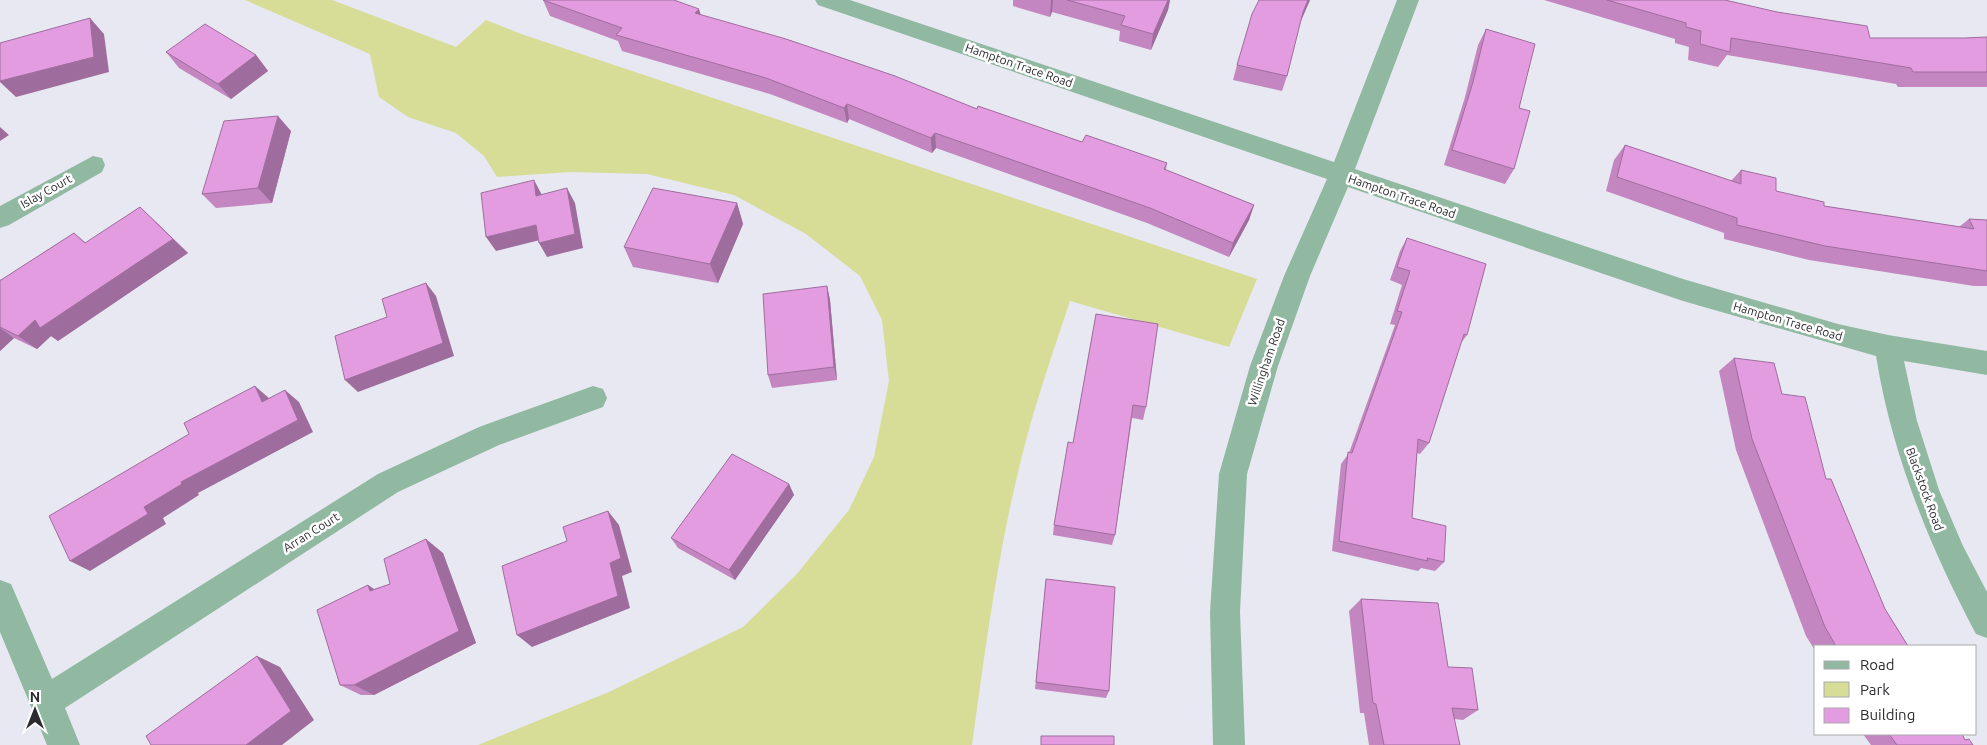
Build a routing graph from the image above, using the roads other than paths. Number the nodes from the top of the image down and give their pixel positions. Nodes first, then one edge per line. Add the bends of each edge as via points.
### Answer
1 (826, 0) edge
2 (1408, 0) edge
3 (93, 165) dead end
4 (1341, 175) junction
5 (0, 218) edge
6 (1888, 347) junction
7 (1987, 363) edge
8 (593, 398) dead end
9 (0, 595) edge
10 (1987, 623) edge
11 (46, 701) junction
12 (64, 745) edge
13 (1229, 745) edge

1 - 4 street, Hampton Trace Road
2 - 4 street, Willingham Road
3 - 5 street, Islay Court
4 - 6 street, Hampton Trace Road via 1683,290
4 - 13 street, Willingham Road via 1297,276 1267,357 1233,474 1225,612
6 - 7 street, Hampton Trace Road
6 - 10 street, Blackstock Road via 1915,467 1958,571
8 - 11 street, Arran Court via 436,458 388,483
9 - 11 street
11 - 12 street

